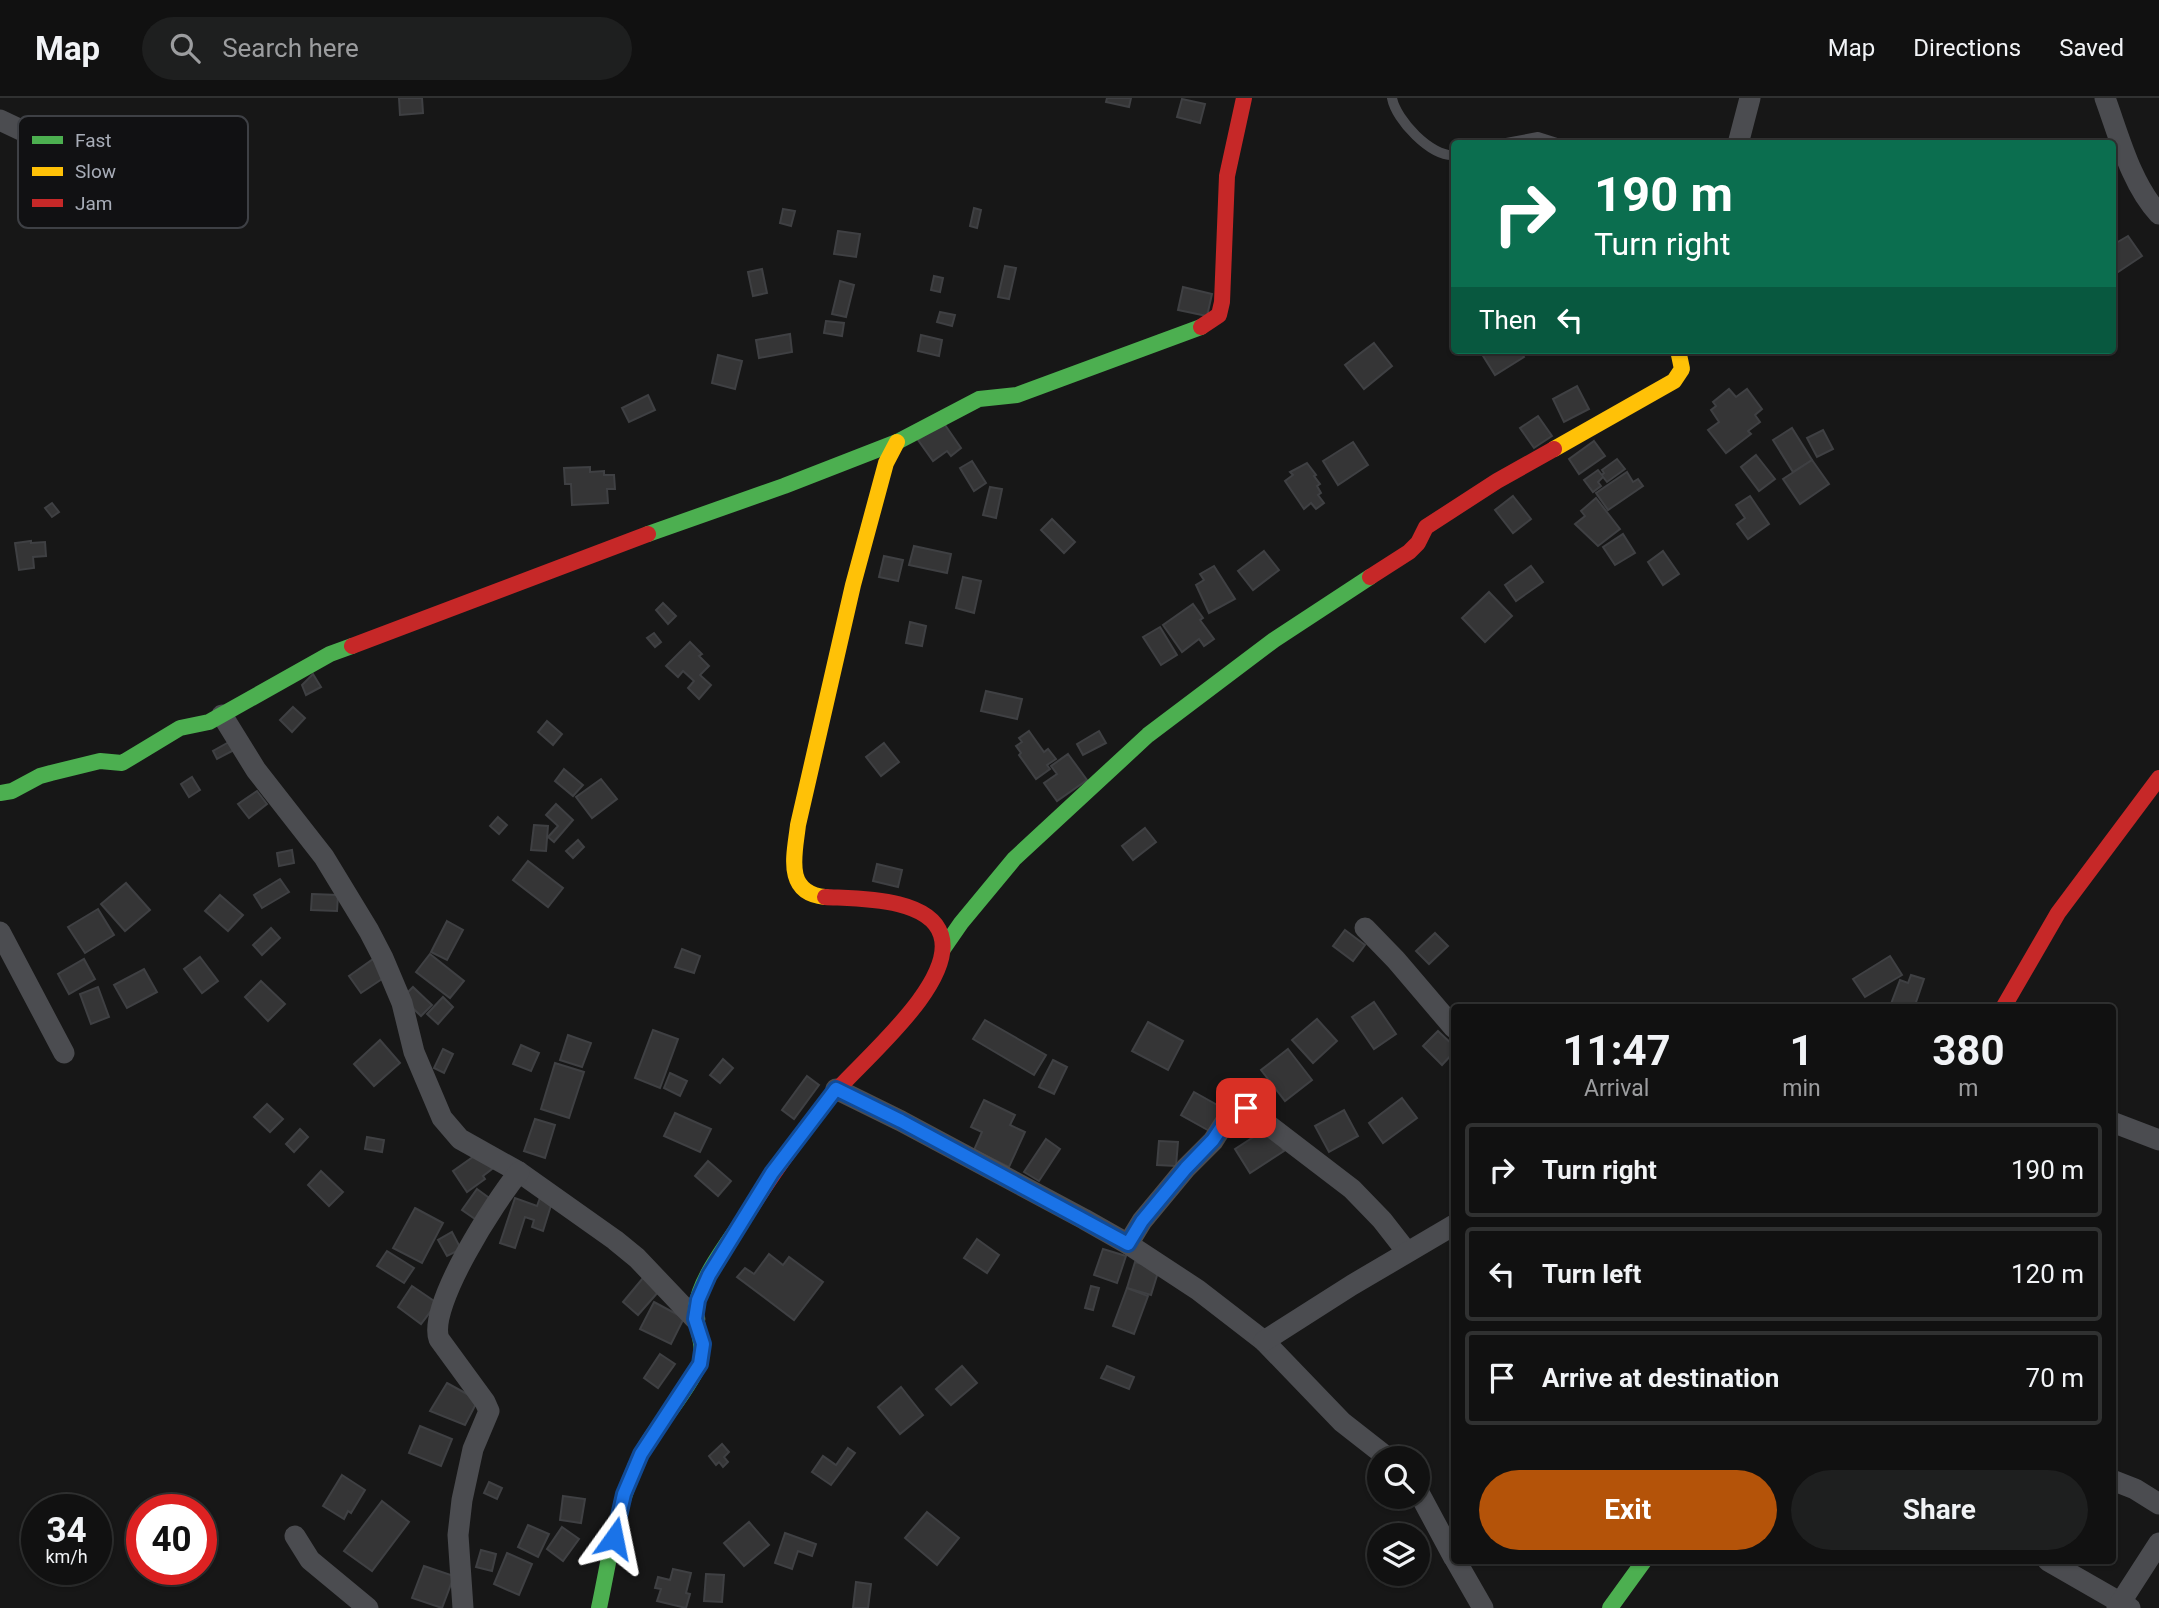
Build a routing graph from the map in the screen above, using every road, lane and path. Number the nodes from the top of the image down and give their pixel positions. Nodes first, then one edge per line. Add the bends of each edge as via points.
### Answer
1 (1244, 98) edge
2 (1392, 98) edge
3 (1750, 98) edge
4 (2105, 98) edge
5 (0, 120) edge
6 (18, 129) edge
7 (1523, 140) edge
8 (1547, 140) edge
9 (1739, 140) edge
10 (1451, 154) edge
11 (2159, 215) edge
12 (1679, 354) edge
13 (897, 442) junction
14 (222, 715) junction
15 (2159, 778) edge
16 (0, 793) edge
17 (1364, 929) dead end
18 (0, 932) edge
19 (943, 949) junction
20 (2005, 1004) edge
21 (1451, 1024) edge
22 (64, 1053) dead end
23 (836, 1089) junction
24 (2116, 1124) edge
25 (2159, 1140) edge
26 (519, 1172) junction
27 (1451, 1227) edge
28 (1128, 1244) junction
29 (1407, 1252) junction
30 (695, 1319) junction
31 (1264, 1341) junction
32 (1373, 1446) edge
33 (2116, 1482) edge
34 (2159, 1504) edge
35 (1428, 1509) edge
36 (295, 1536) dead end
37 (2159, 1543) edge
38 (1451, 1552) edge
39 (1458, 1564) edge
40 (1642, 1564) edge
41 (2053, 1564) edge
42 (2123, 1606) edge
43 (368, 1608) edge
44 (463, 1608) edge
45 (599, 1608) edge
46 (1483, 1608) edge
47 (1610, 1608) edge

1 - 13 street via 1227,176 1219,315 1206,325 1017,395 969,403
2 - 10 lane via 1412,131 1437,152
3 - 9 street
4 - 11 street via 2138,181
5 - 6 street
7 - 8 lane
12 - 19 street via 1682,369 1674,381 1497,481 1426,527 1409,552 1274,640 1149,735 1014,859
13 - 14 street via 330,654
13 - 19 street via 886,463 853,586 798,825 794,865 796,880 816,896 918,910 940,932
14 - 16 street via 180,728 122,763 100,761 51,772
14 - 26 street via 257,770 324,857 374,940 402,1003 414,1052 442,1118 460,1139
15 - 20 street via 2058,914
17 - 21 street
18 - 22 street
19 - 23 street via 922,996
23 - 28 street
23 - 30 street via 772,1173 709,1275
24 - 25 street
26 - 30 street via 637,1258
26 - 44 street via 450,1283 436,1321 446,1352 489,1411 473,1449 462,1500 458,1535
27 - 29 street
28 - 29 street via 1231,1113 1246,1108 1352,1189
28 - 31 street
29 - 31 street
30 - 45 street via 703,1344 700,1364 641,1454 624,1494
31 - 32 street via 1342,1422
33 - 34 street
35 - 38 street
36 - 43 street via 310,1560
37 - 42 street
39 - 46 street
40 - 47 street
41 - 42 street

